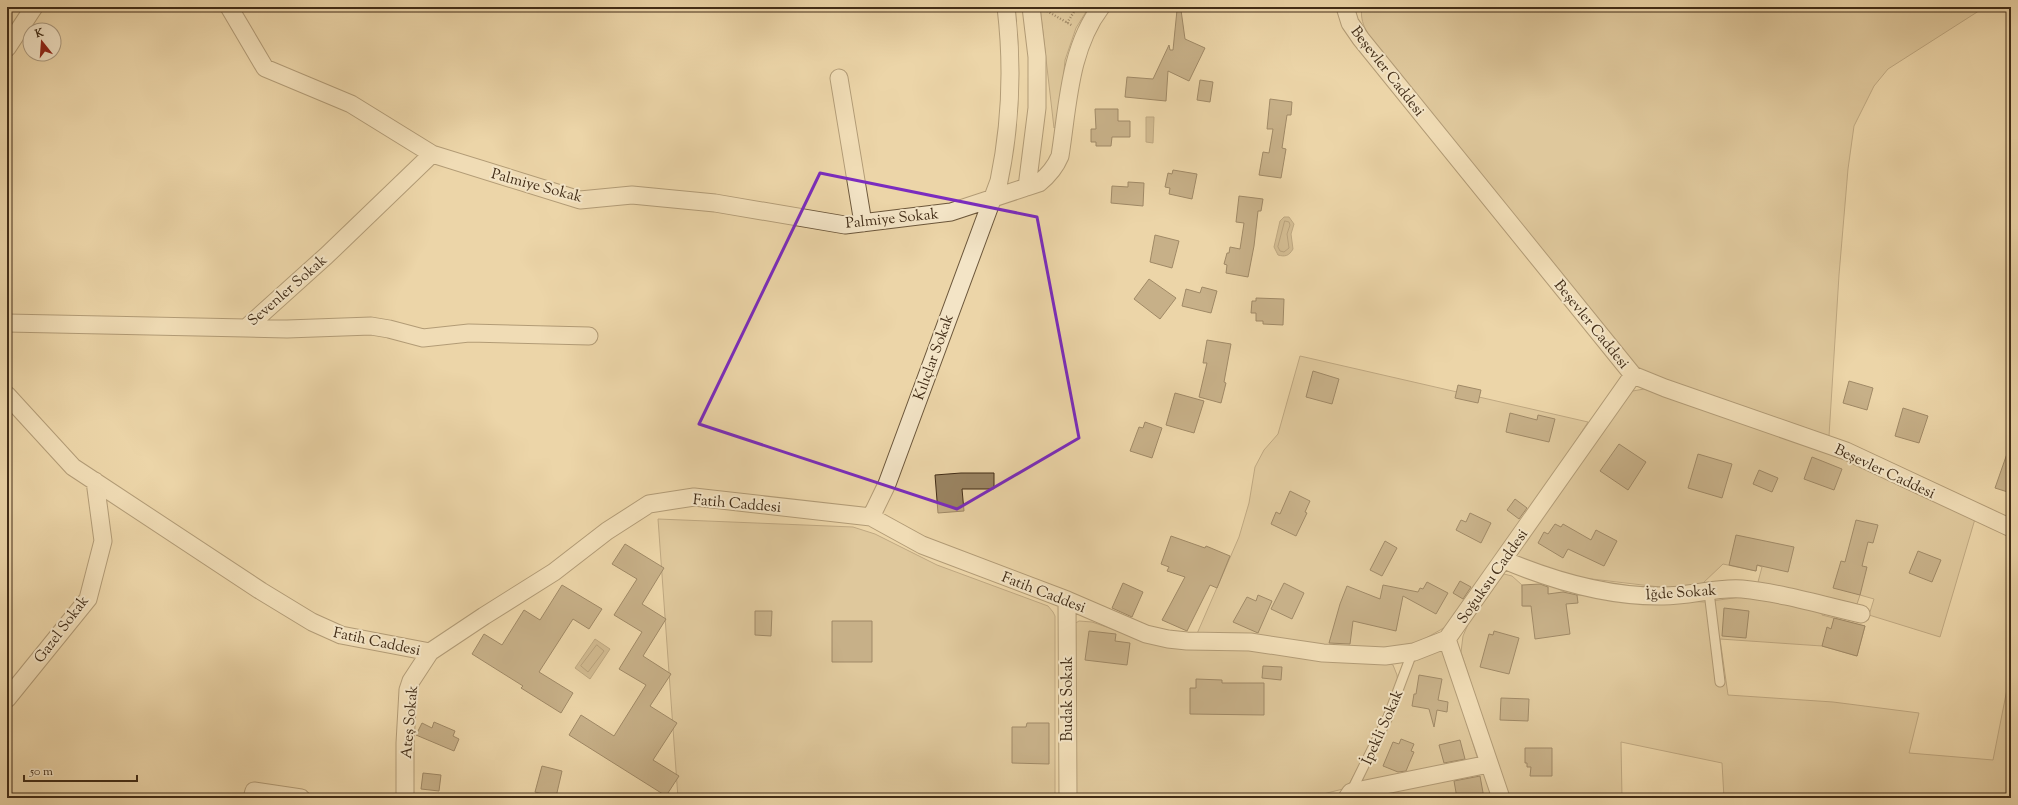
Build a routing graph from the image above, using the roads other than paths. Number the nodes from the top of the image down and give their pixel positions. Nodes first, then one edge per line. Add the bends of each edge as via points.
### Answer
1 (34, 7) edge
2 (229, 7) edge
3 (1006, 7) edge
4 (1101, 7) edge
5 (1345, 7) edge
6 (1037, 8) edge
7 (7, 48) edge
8 (839, 78) dead end
9 (432, 154) junction
10 (1027, 187) junction
11 (994, 197) junction
12 (863, 223) junction
13 (7, 323) edge
14 (246, 328) junction
15 (589, 336) dead end
16 (1633, 375) junction
17 (7, 395) edge
18 (95, 481) junction
19 (871, 517) junction
20 (2011, 528) edge
21 (1504, 560) junction
22 (1709, 592) junction
23 (1067, 600) junction
24 (1861, 614) dead end
25 (1447, 639) junction
26 (430, 652) junction
27 (1412, 653) junction
28 (1720, 682) dead end
29 (7, 699) edge
30 (1489, 764) junction
31 (1344, 796) edge
32 (252, 798) edge
33 (300, 798) edge
34 (405, 798) edge
35 (1068, 798) edge
36 (1501, 798) edge

1 - 7 street
2 - 9 street, Palmiye Sokak via 265,68 351,104
3 - 11 street, Kılıçlar Sokak via 1010,62 1009,123
4 - 10 street, Palmiye Sokak via 1078,52 1060,156 1055,168 1047,177
5 - 16 street, Beşevler Caddesi via 1350,23 1361,39
6 - 10 street via 1037,108
8 - 12 street
9 - 12 street, Palmiye Sokak via 580,200 632,195 715,203 845,225
9 - 14 street, Sevenler Sokak via 326,256
10 - 11 street, Palmiye Sokak
11 - 12 street, Palmiye Sokak via 951,212
11 - 19 street, Kılıçlar Sokak via 887,484
13 - 14 street, Sevenler Sokak
14 - 15 street via 371,326 423,338 469,333
16 - 20 street, Beşevler Caddesi via 1846,451
16 - 21 street, Soğuksu Caddesi
17 - 18 street, Fatih Caddesi via 73,467
18 - 26 street, Fatih Caddesi via 261,591 328,630 341,635
18 - 29 street, Gazel Sokak via 104,541 88,599
19 - 23 street, Fatih Caddesi via 922,545
19 - 26 street, Fatih Caddesi via 694,497 649,504 608,530 554,572
21 - 22 street, İğde Sokak via 1542,576 1607,591 1664,596
21 - 25 street, Soğuksu Caddesi
22 - 24 street, İğde Sokak via 1728,589 1764,592
22 - 28 lane
23 - 27 street, Fatih Caddesi via 1146,634 1168,639 1250,642 1323,653 1385,656
23 - 35 street, Budak Sokak
25 - 27 street, Fatih Caddesi
25 - 30 street, Soğuksu Caddesi
26 - 34 street, Ateş Sokak via 408,690
27 - 31 lane, İpekli Sokak via 1388,717
30 - 31 street
30 - 36 street, Soğuksu Caddesi
32 - 33 street via 254,791

